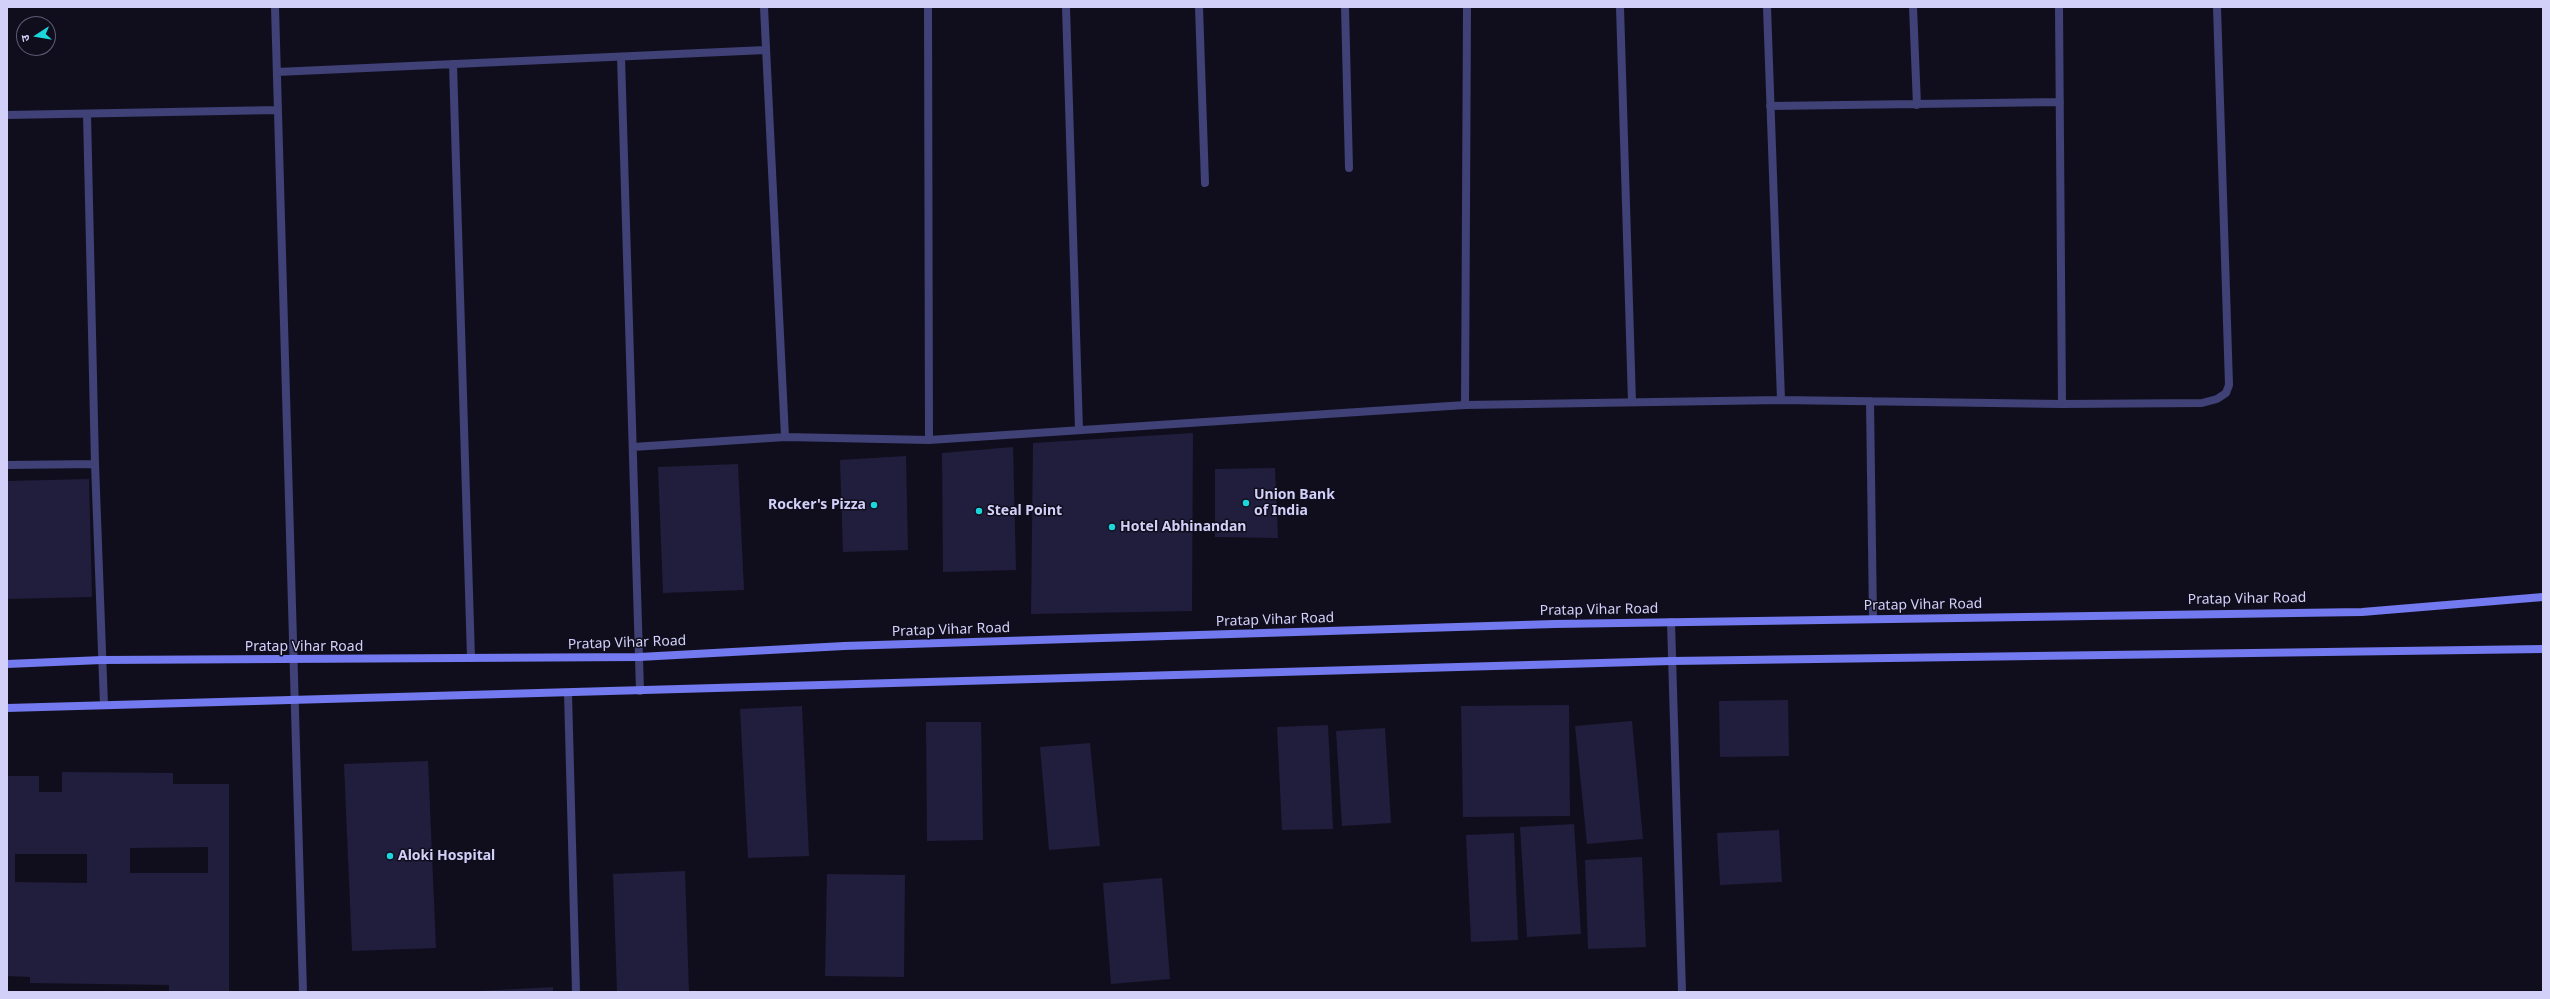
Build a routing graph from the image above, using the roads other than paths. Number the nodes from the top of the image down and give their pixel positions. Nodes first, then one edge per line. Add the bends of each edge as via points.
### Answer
1 (275, 7) edge
2 (764, 7) edge
3 (928, 7) edge
4 (1066, 7) edge
5 (1199, 7) edge
6 (1345, 7) edge
7 (1467, 7) edge
8 (1620, 7) edge
9 (1767, 7) edge
10 (1913, 7) edge
11 (2060, 7) edge
12 (2216, 7) edge
13 (766, 50) junction
14 (621, 57) junction
15 (453, 64) junction
16 (277, 72) junction
17 (2060, 102) junction
18 (1917, 104) junction
19 (1770, 106) junction
20 (278, 110) junction
21 (87, 114) junction
22 (7, 115) edge
23 (1349, 168) dead end
24 (1205, 183) dead end
25 (1781, 400) junction
26 (1870, 401) junction
27 (1632, 402) junction
28 (2062, 404) junction
29 (1465, 405) junction
30 (1079, 430) junction
31 (785, 437) junction
32 (929, 440) junction
33 (633, 447) junction
34 (95, 464) junction
35 (7, 465) edge
36 (2543, 597) edge
37 (1873, 619) junction
38 (1671, 622) junction
39 (2543, 649) edge
40 (639, 657) junction
41 (472, 658) junction
42 (102, 660) junction
43 (294, 660) junction
44 (1671, 662) junction
45 (7, 664) edge
46 (640, 691) junction
47 (568, 693) junction
48 (296, 700) junction
49 (104, 705) junction
50 (7, 708) edge
51 (303, 992) edge
52 (576, 992) edge
53 (1682, 992) edge

1 - 16 street
2 - 13 street
3 - 32 street
4 - 30 street
5 - 24 street
6 - 23 street
7 - 29 street
8 - 27 street
9 - 19 street
10 - 18 street
11 - 17 street
12 - 28 street via 2228,385 2226,393 2218,399 2202,403
13 - 14 street
13 - 31 street
14 - 15 street
14 - 33 street
15 - 16 street
15 - 41 street
16 - 20 street
17 - 18 street
17 - 28 street
18 - 19 street
19 - 25 street
20 - 21 street
20 - 43 street
21 - 22 street
21 - 34 street
25 - 26 street
25 - 27 street
26 - 28 street
26 - 37 street
27 - 29 street
29 - 30 street
30 - 32 street
31 - 32 street
31 - 33 street
33 - 40 street
34 - 35 street
34 - 42 street
36 - 37 street, Pratap Vihar Road via 2362,612 2348,610
37 - 38 street, Pratap Vihar Road
38 - 40 street, Pratap Vihar Road via 844,646
38 - 44 street
39 - 44 street
40 - 41 street, Pratap Vihar Road
40 - 46 street
41 - 43 street, Pratap Vihar Road
42 - 43 street, Pratap Vihar Road
42 - 45 street, Pratap Vihar Road
42 - 49 street
43 - 48 street
44 - 46 street
44 - 53 street
46 - 47 street
47 - 48 street
47 - 52 street
48 - 49 street
48 - 51 street
49 - 50 street

